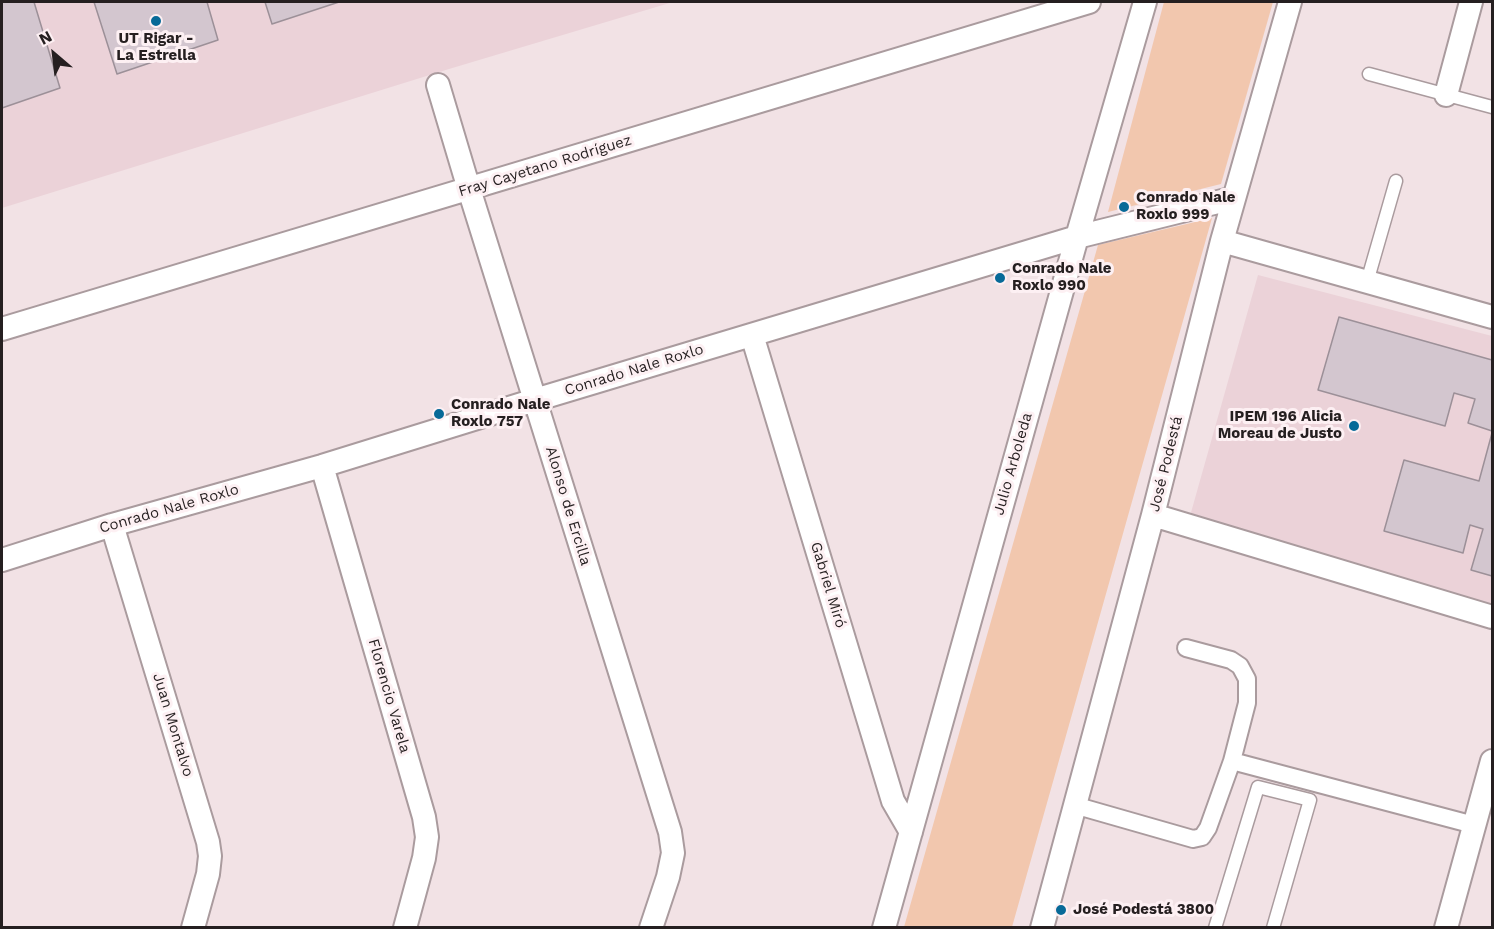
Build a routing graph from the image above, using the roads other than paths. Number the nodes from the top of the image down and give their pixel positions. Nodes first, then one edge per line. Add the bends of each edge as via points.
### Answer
1 (1089, 2) edge
2 (1145, 2) edge
3 (1290, 2) edge
4 (1471, 2) edge
5 (1369, 74) dead end
6 (438, 85) dead end
7 (1446, 95) junction
8 (1492, 107) edge
9 (1396, 181) dead end
10 (469, 189) junction
11 (1234, 198) junction
12 (1077, 237) junction
13 (1222, 241) junction
14 (1367, 282) junction
15 (1492, 317) edge
16 (2, 329) edge
17 (752, 335) junction
18 (535, 400) junction
19 (322, 466) junction
20 (1153, 515) junction
21 (112, 525) junction
22 (2, 560) edge
23 (1492, 617) edge
24 (1186, 648) dead end
25 (1232, 761) junction
26 (1492, 761) edge
27 (1074, 806) junction
28 (1474, 825) junction
29 (911, 832) junction
30 (193, 927) edge
31 (405, 927) edge
32 (651, 927) edge
33 (884, 927) edge
34 (1042, 927) edge
35 (1215, 927) edge
36 (1273, 927) edge
37 (1446, 927) edge

1 - 10 street, Fray Cayetano Rodríguez
2 - 12 street, Julio Arboleda
3 - 11 street, José Podestá
4 - 7 street
5 - 7 lane
6 - 10 street, Alonso de Ercilla
7 - 8 lane
9 - 14 lane
10 - 16 street, Fray Cayetano Rodríguez
10 - 18 street, Alonso de Ercilla
11 - 12 street, Conrado Nale Roxlo
11 - 13 street, José Podestá
12 - 17 street, Conrado Nale Roxlo
12 - 29 street, Julio Arboleda
13 - 14 street
13 - 20 street, José Podestá
14 - 15 street
17 - 18 street, Conrado Nale Roxlo
17 - 29 street, Gabriel Miró via 893,801
18 - 19 street, Conrado Nale Roxlo
18 - 32 street, Alonso de Ercilla via 670,832 670,869
19 - 21 street, Conrado Nale Roxlo
19 - 31 street, Florencio Varela via 424,817 424,858
20 - 23 street
20 - 27 street, José Podestá
21 - 22 street, Conrado Nale Roxlo
21 - 30 street, Juan Montalvo via 208,842 208,874
24 - 25 street via 1231,660 1240,666 1247,679 1247,703
25 - 27 street via 1202,837 1193,839
25 - 28 street
26 - 28 street
27 - 34 street, José Podestá
28 - 37 street
29 - 33 street, Julio Arboleda
35 - 36 lane via 1258,787 1310,801

